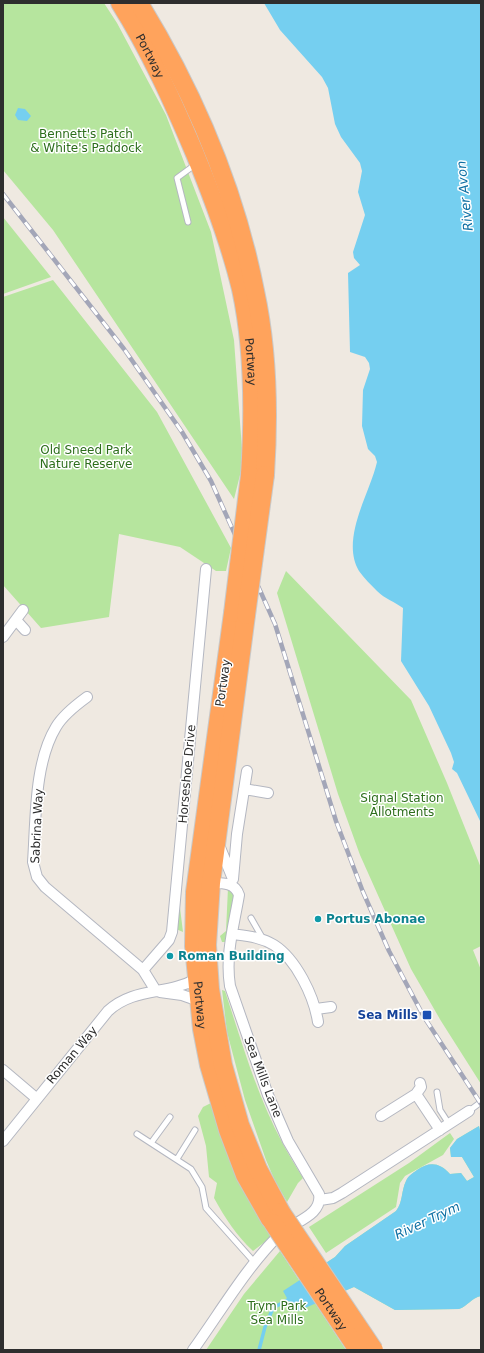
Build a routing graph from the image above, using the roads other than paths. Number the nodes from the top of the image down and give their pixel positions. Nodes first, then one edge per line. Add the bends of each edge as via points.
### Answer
1 (120, 3) edge
2 (139, 3) edge
3 (198, 162) junction
4 (188, 222) dead end
5 (257, 475) junction
6 (206, 569) dead end
7 (23, 610) dead end
8 (240, 614) junction
9 (16, 620) junction
10 (25, 630) dead end
11 (3, 637) edge
12 (87, 697) dead end
13 (246, 771) dead end
14 (244, 789) junction
15 (271, 794) dead end
16 (216, 838) junction
17 (233, 879) junction
18 (211, 882) junction
19 (237, 890) junction
20 (251, 918) dead end
21 (232, 934) junction
22 (264, 940) junction
23 (143, 970) junction
24 (196, 979) junction
25 (156, 991) junction
26 (199, 1001) junction
27 (331, 1006) dead end
28 (316, 1008) junction
29 (318, 1022) dead end
30 (3, 1070) edge
31 (420, 1083) dead end
32 (437, 1092) dead end
33 (416, 1094) junction
34 (36, 1098) junction
35 (481, 1102) edge
36 (469, 1111) joint
37 (170, 1116) dead end
38 (381, 1116) dead end
39 (449, 1124) junction
40 (196, 1130) dead end
41 (440, 1130) junction
42 (137, 1134) dead end
43 (3, 1141) edge
44 (151, 1143) junction
45 (177, 1159) junction
46 (320, 1200) junction
47 (275, 1216) junction
48 (255, 1263) junction
49 (193, 1350) edge
50 (358, 1350) edge
51 (374, 1350) edge

1 - 3 highway, Portway via 157,70
2 - 5 highway, Portway via 207,134 231,200 256,291 265,370 268,429
3 - 4 lane via 177,178
3 - 5 highway, Portway via 232,256 241,290 251,370
5 - 8 highway, Portway, bridge
6 - 23 street, Horseshoe Drive via 172,932 169,940
7 - 9 street
8 - 16 highway, Portway
8 - 24 highway, Portway via 195,892
9 - 10 street
9 - 11 street
12 - 23 street, Sabrina Way via 72,708 56,726 43,760 33,862 35,871 45,887
13 - 14 street
14 - 15 street
14 - 17 street
16 - 17 street
16 - 18 highway, Portway
17 - 19 street
18 - 19 street via 228,884
18 - 47 highway, Portway via 207,945 210,989 223,1065 240,1125
19 - 21 street, Sea Mills Lane via 239,894
20 - 22 lane
21 - 22 street
21 - 46 street, Sea Mills Lane via 229,947 229,979 238,1013 288,1141
22 - 28 street via 285,954 300,976
23 - 25 street, Sabrina Way
24 - 25 street, Roman Way via 187,984
24 - 26 highway, Portway
25 - 26 street, Roman Way
25 - 34 street, Roman Way via 129,996 112,1007
26 - 47 highway, Portway via 209,1065 228,1130 245,1175
27 - 28 street
28 - 29 street
30 - 34 street
31 - 33 street via 421,1087
32 - 39 lane via 440,1110
33 - 38 street
33 - 41 street
34 - 43 street, Roman Way
35 - 36 lane
36 - 39 street
37 - 44 lane
39 - 41 street
40 - 45 lane
41 - 46 street via 342,1193 333,1198
42 - 44 lane
44 - 45 lane
45 - 48 lane via 191,1169 198,1179 206,1208
46 - 48 street via 320,1205 315,1211 280,1234
47 - 50 highway, Portway, bridge
47 - 51 highway, Portway, bridge
48 - 49 street

